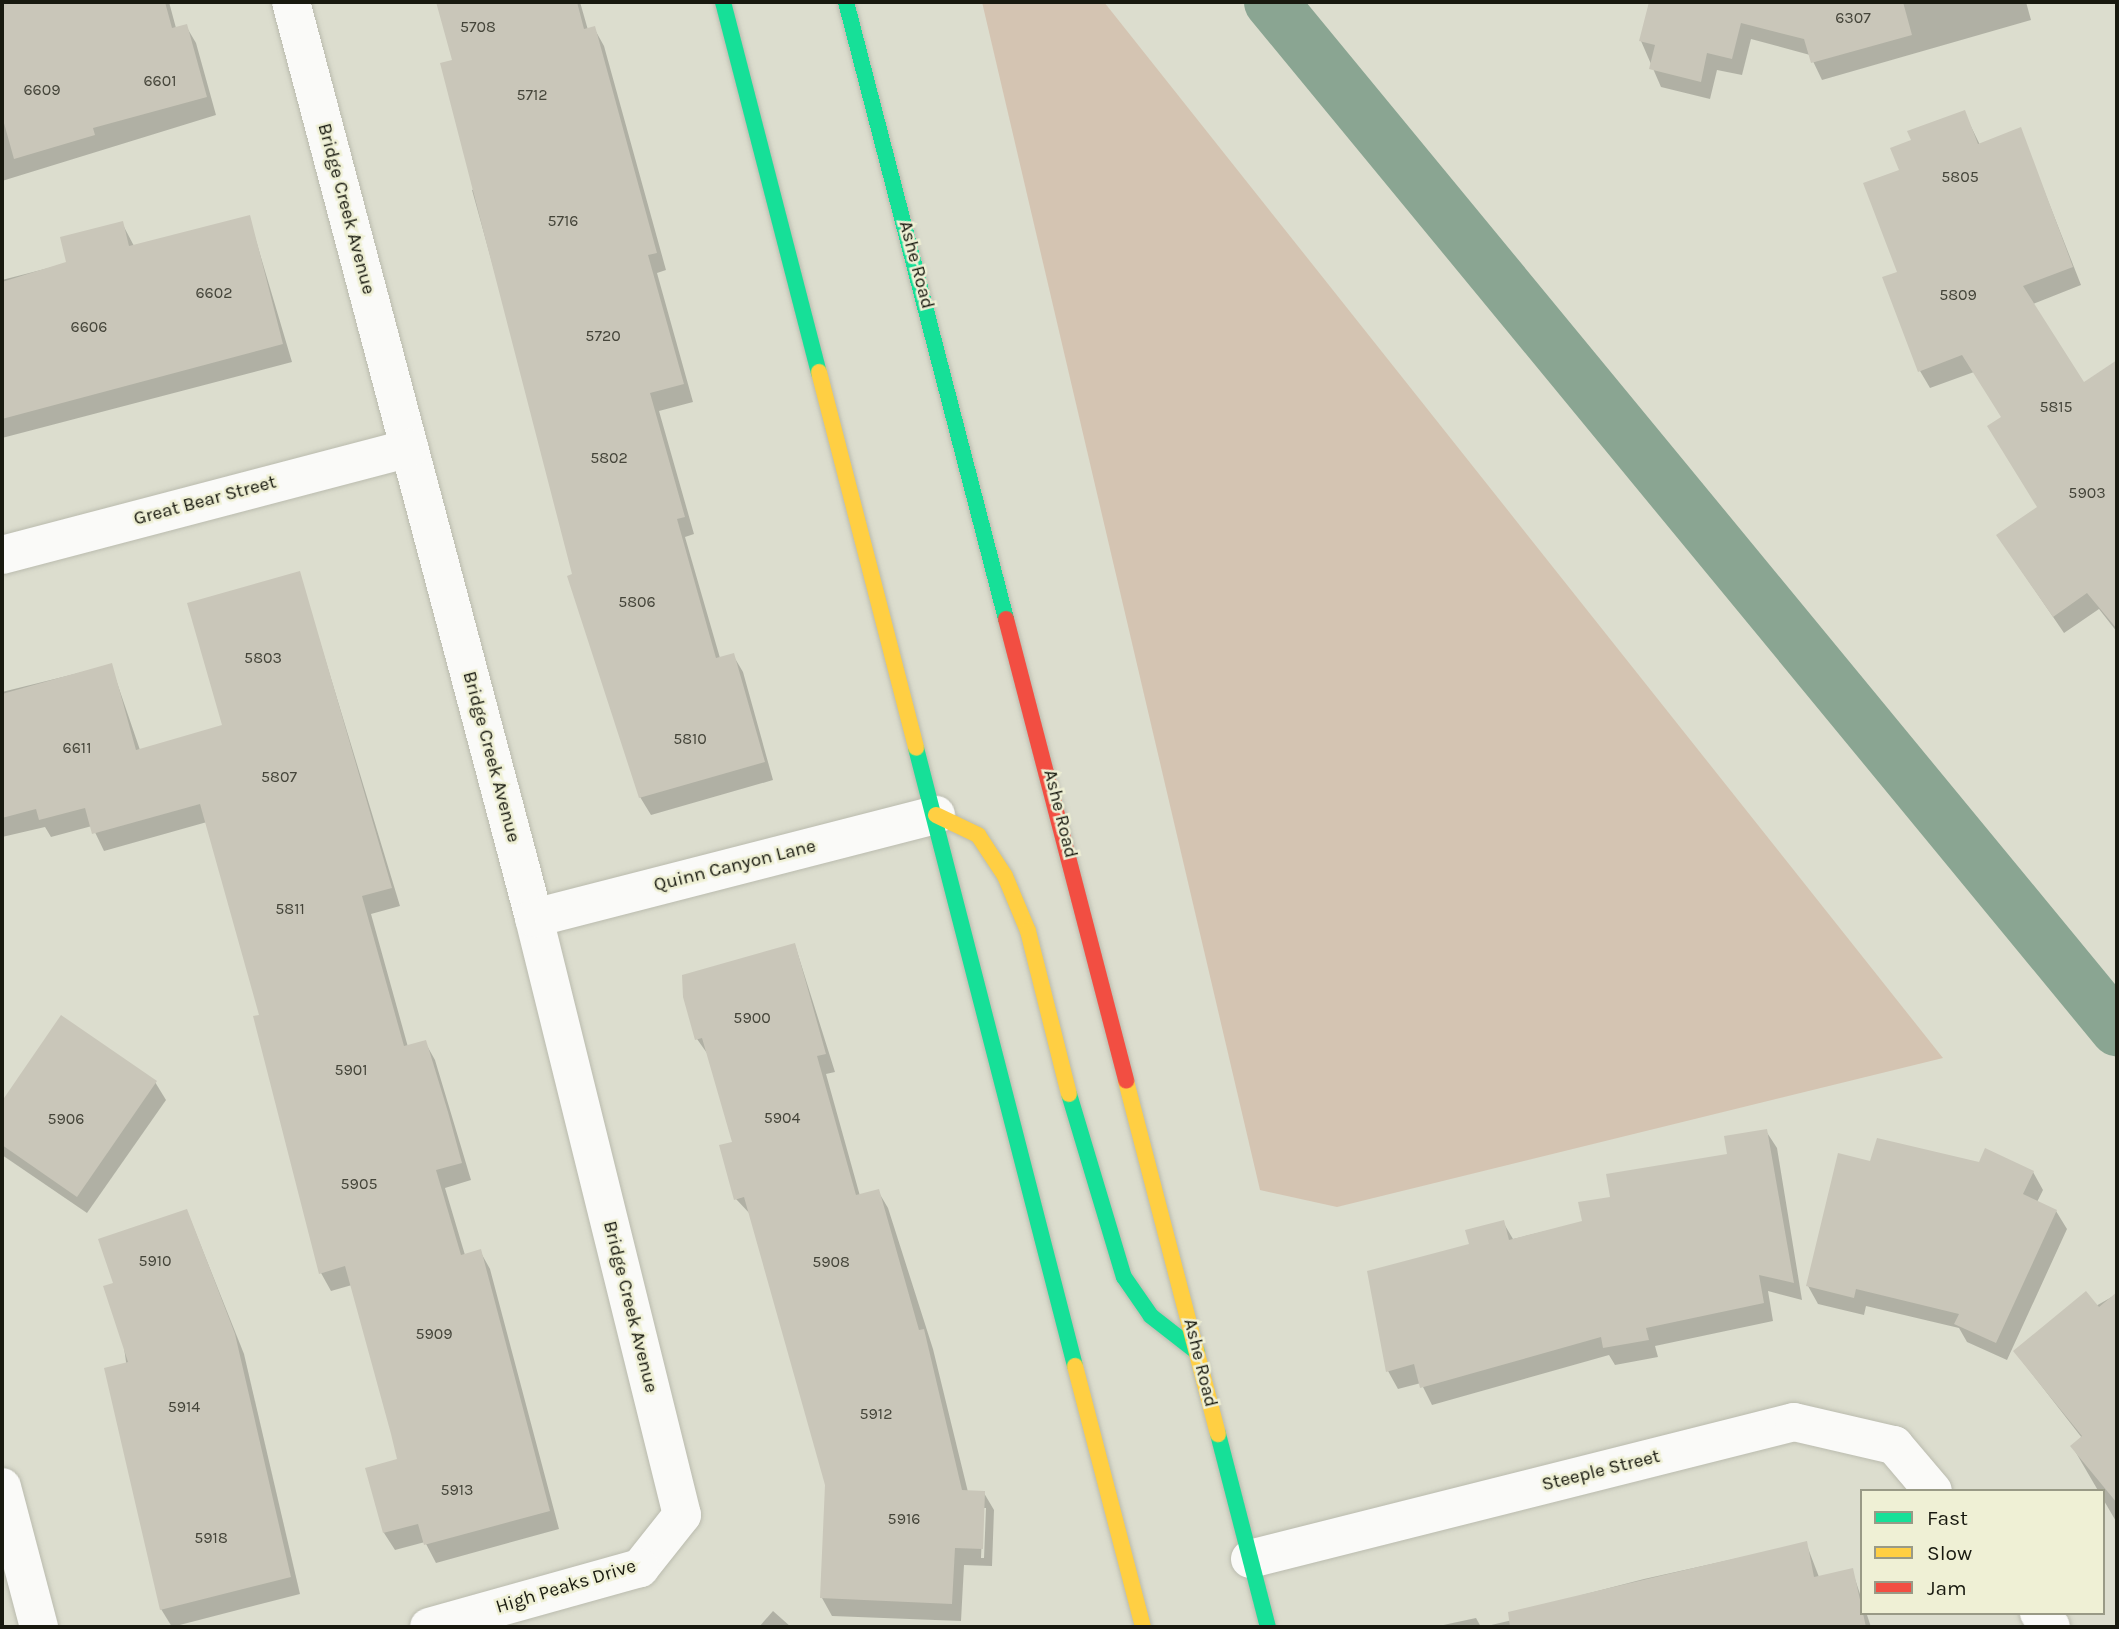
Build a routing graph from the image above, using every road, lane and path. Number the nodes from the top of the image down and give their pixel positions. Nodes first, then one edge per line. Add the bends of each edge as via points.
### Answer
1 (292, 2) edge
2 (723, 2) edge
3 (846, 2) edge
4 (409, 448) junction
5 (2, 555) edge
6 (936, 815) junction
7 (534, 918) junction
8 (1197, 1352) junction
9 (2, 1487) edge
10 (1932, 1489) edge
11 (682, 1514) joint
12 (1250, 1559) junction
13 (39, 1627) edge
14 (429, 1627) edge
15 (1143, 1627) edge
16 (1268, 1627) edge

1 - 4 street, Bridge Creek Avenue
2 - 6 street
3 - 8 street, Ashe Road
4 - 5 street, Great Bear Street
4 - 7 street, Bridge Creek Avenue
6 - 7 street, Quinn Canyon Lane
6 - 8 street via 978,835 1005,876 1028,931 1097,1202 1124,1277 1151,1316
6 - 15 street
7 - 11 street, Bridge Creek Avenue
8 - 12 street, Ashe Road
9 - 13 street
10 - 12 street, Steeple Street via 1894,1445 1794,1422
11 - 14 street, High Peaks Drive via 640,1568
12 - 16 street, Ashe Road

